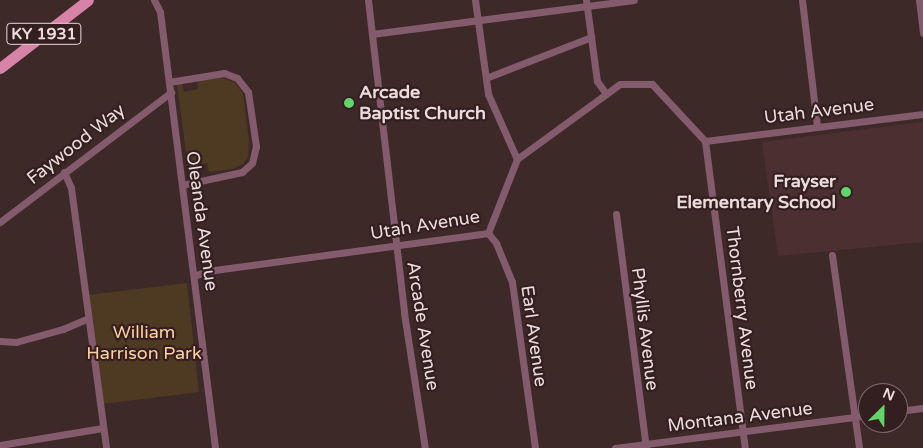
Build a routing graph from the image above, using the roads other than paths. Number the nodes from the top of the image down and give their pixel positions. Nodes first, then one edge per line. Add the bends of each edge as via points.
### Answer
1 (88, 0) edge
2 (154, 0) edge
3 (368, 0) edge
4 (476, 0) edge
5 (634, 0) edge
6 (802, 0) edge
7 (919, 0) edge
8 (586, 3) edge
9 (478, 20) junction
10 (923, 33) edge
11 (372, 34) junction
12 (591, 37) junction
13 (0, 68) edge
14 (486, 78) junction
15 (169, 82) junction
16 (171, 92) junction
17 (606, 94) junction
18 (923, 114) edge
19 (817, 126) junction
20 (705, 142) junction
21 (517, 159) junction
22 (64, 172) junction
23 (182, 185) junction
24 (616, 214) dead end
25 (0, 222) edge
26 (488, 233) junction
27 (396, 246) junction
28 (832, 255) dead end
29 (194, 276) junction
30 (88, 319) junction
31 (0, 341) edge
32 (923, 408) edge
33 (908, 410) edge
34 (855, 416) junction
35 (858, 416) edge
36 (103, 428) junction
37 (743, 431) junction
38 (0, 445) edge
39 (645, 446) edge
40 (106, 448) edge
41 (215, 448) edge
42 (425, 448) edge
43 (535, 448) edge
44 (615, 448) edge
45 (745, 448) edge
46 (858, 448) edge

1 - 13 main road, KY 1931
2 - 15 street, Oleanda Avenue via 160,12
3 - 11 street, Arcade Avenue
4 - 9 street
5 - 8 street
6 - 19 street
7 - 10 street
8 - 9 street
8 - 12 street
9 - 11 street
9 - 14 street
11 - 27 street, Arcade Avenue
12 - 14 street
12 - 17 street via 597,81
14 - 21 street via 488,94
15 - 16 street, Oleanda Avenue
15 - 23 street via 224,74 237,78 248,92 256,146 254,158 242,172
16 - 22 street, Faywood Way
16 - 23 street, Oleanda Avenue
17 - 20 street via 620,84 649,82
17 - 21 street
18 - 19 street, Utah Avenue
19 - 20 street, Utah Avenue
20 - 37 street, Thornberry Avenue
21 - 26 street, Utah Avenue
22 - 25 street, Faywood Way
22 - 30 street via 71,188
23 - 29 street, Oleanda Avenue
24 - 39 street, Phyllis Avenue
26 - 27 street, Utah Avenue
26 - 43 street, Earl Avenue via 496,243 512,282
27 - 29 street, Utah Avenue via 207,271
27 - 42 street, Arcade Avenue
28 - 34 street
29 - 41 street, Oleanda Avenue
30 - 31 street via 16,342
30 - 36 street
32 - 33 street
34 - 35 street, Montana Avenue
34 - 37 street, Montana Avenue
34 - 46 street
36 - 38 street
36 - 40 street
37 - 39 street, Montana Avenue
37 - 45 street, Thornberry Avenue
39 - 44 street, Montana Avenue

